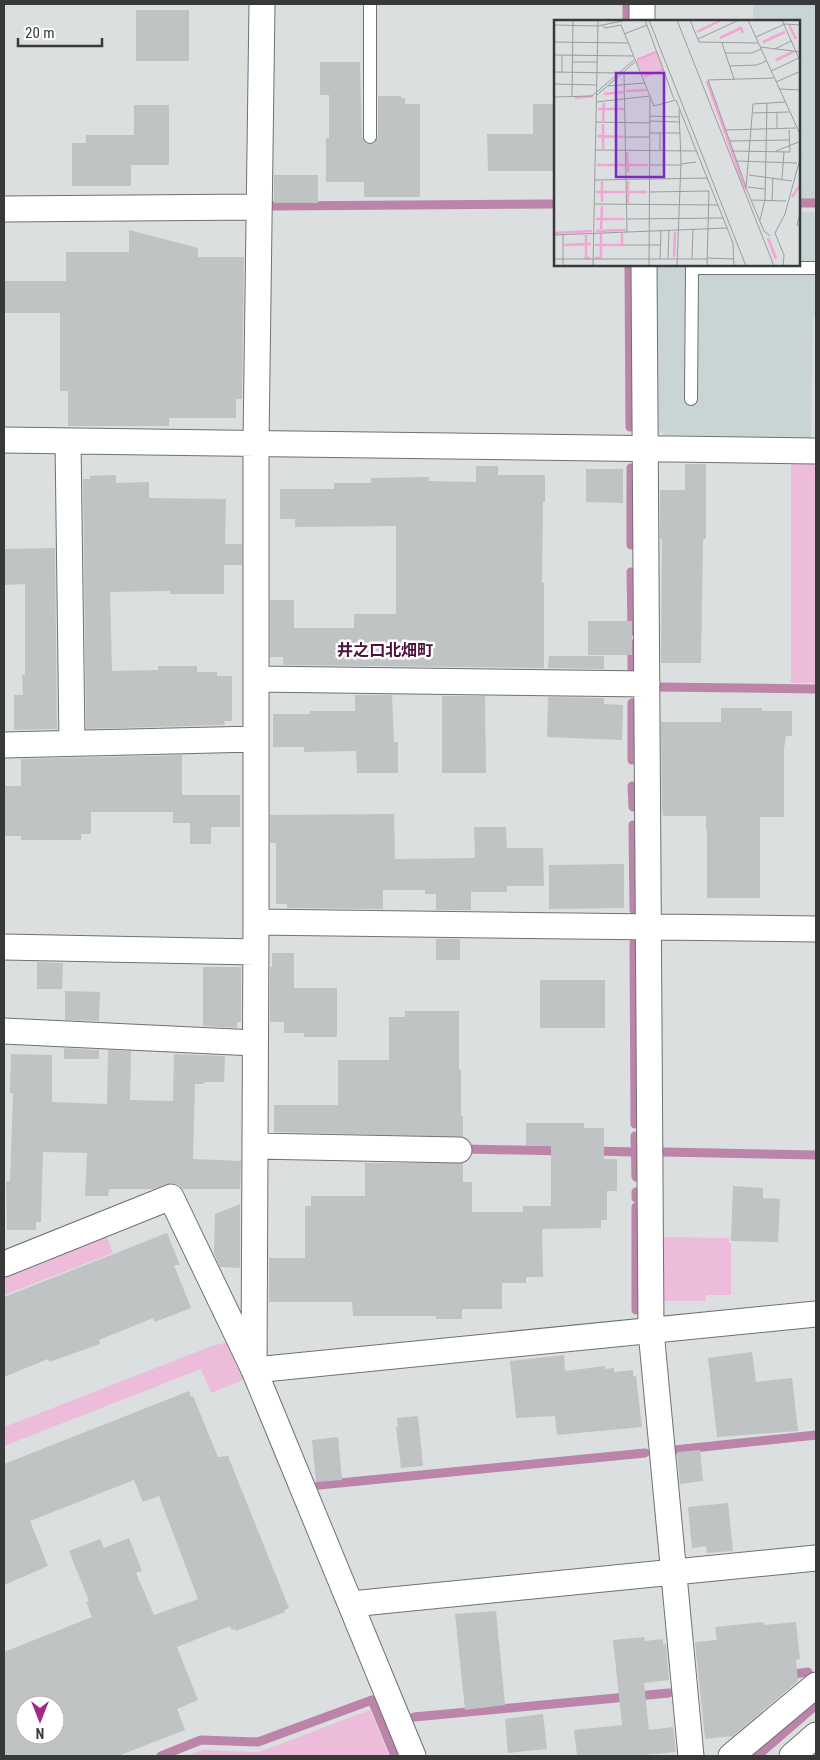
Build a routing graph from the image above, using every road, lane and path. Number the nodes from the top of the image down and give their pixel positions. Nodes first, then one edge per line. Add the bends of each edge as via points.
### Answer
1 (262, 4) edge
2 (370, 4) edge
3 (642, 4) edge
4 (642, 20) edge
5 (370, 137) dead end
6 (259, 207) junction
7 (4, 209) edge
8 (644, 266) edge
9 (816, 268) edge
10 (691, 399) dead end
11 (4, 440) edge
12 (68, 441) junction
13 (256, 443) junction
14 (645, 449) junction
15 (816, 451) edge
16 (256, 679) junction
17 (646, 684) junction
18 (256, 739) junction
19 (72, 743) junction
20 (4, 745) edge
21 (256, 922) junction
22 (648, 927) junction
23 (816, 929) edge
24 (4, 947) edge
25 (256, 952) junction
26 (4, 1031) edge
27 (256, 1043) junction
28 (255, 1146) junction
29 (459, 1150) dead end
30 (4, 1264) edge
31 (816, 1314) edge
32 (651, 1330) junction
33 (254, 1370) junction
34 (816, 1558) edge
35 (674, 1572) junction
36 (351, 1604) junction
37 (816, 1685) edge
38 (816, 1735) edge
39 (413, 1756) edge
40 (691, 1756) edge
41 (732, 1756) edge
42 (792, 1756) edge

1 - 6 street
2 - 5 lane
3 - 4 street
6 - 7 street
6 - 13 street
8 - 14 street
9 - 10 lane via 692,268
11 - 12 street
12 - 13 street
12 - 19 street
13 - 14 street
13 - 16 street
14 - 15 street
14 - 17 street
16 - 17 street
16 - 18 street
17 - 22 street
18 - 19 street
18 - 21 street
19 - 20 street
21 - 22 street
21 - 25 street
22 - 23 street
22 - 32 street
24 - 25 street
25 - 27 street
26 - 27 street
27 - 28 street
28 - 29 street
28 - 33 street
30 - 33 street via 171,1197
31 - 32 street
32 - 33 street
32 - 35 street
33 - 36 street
34 - 35 street
35 - 36 street
35 - 40 street
36 - 39 street
37 - 41 street
38 - 42 street

